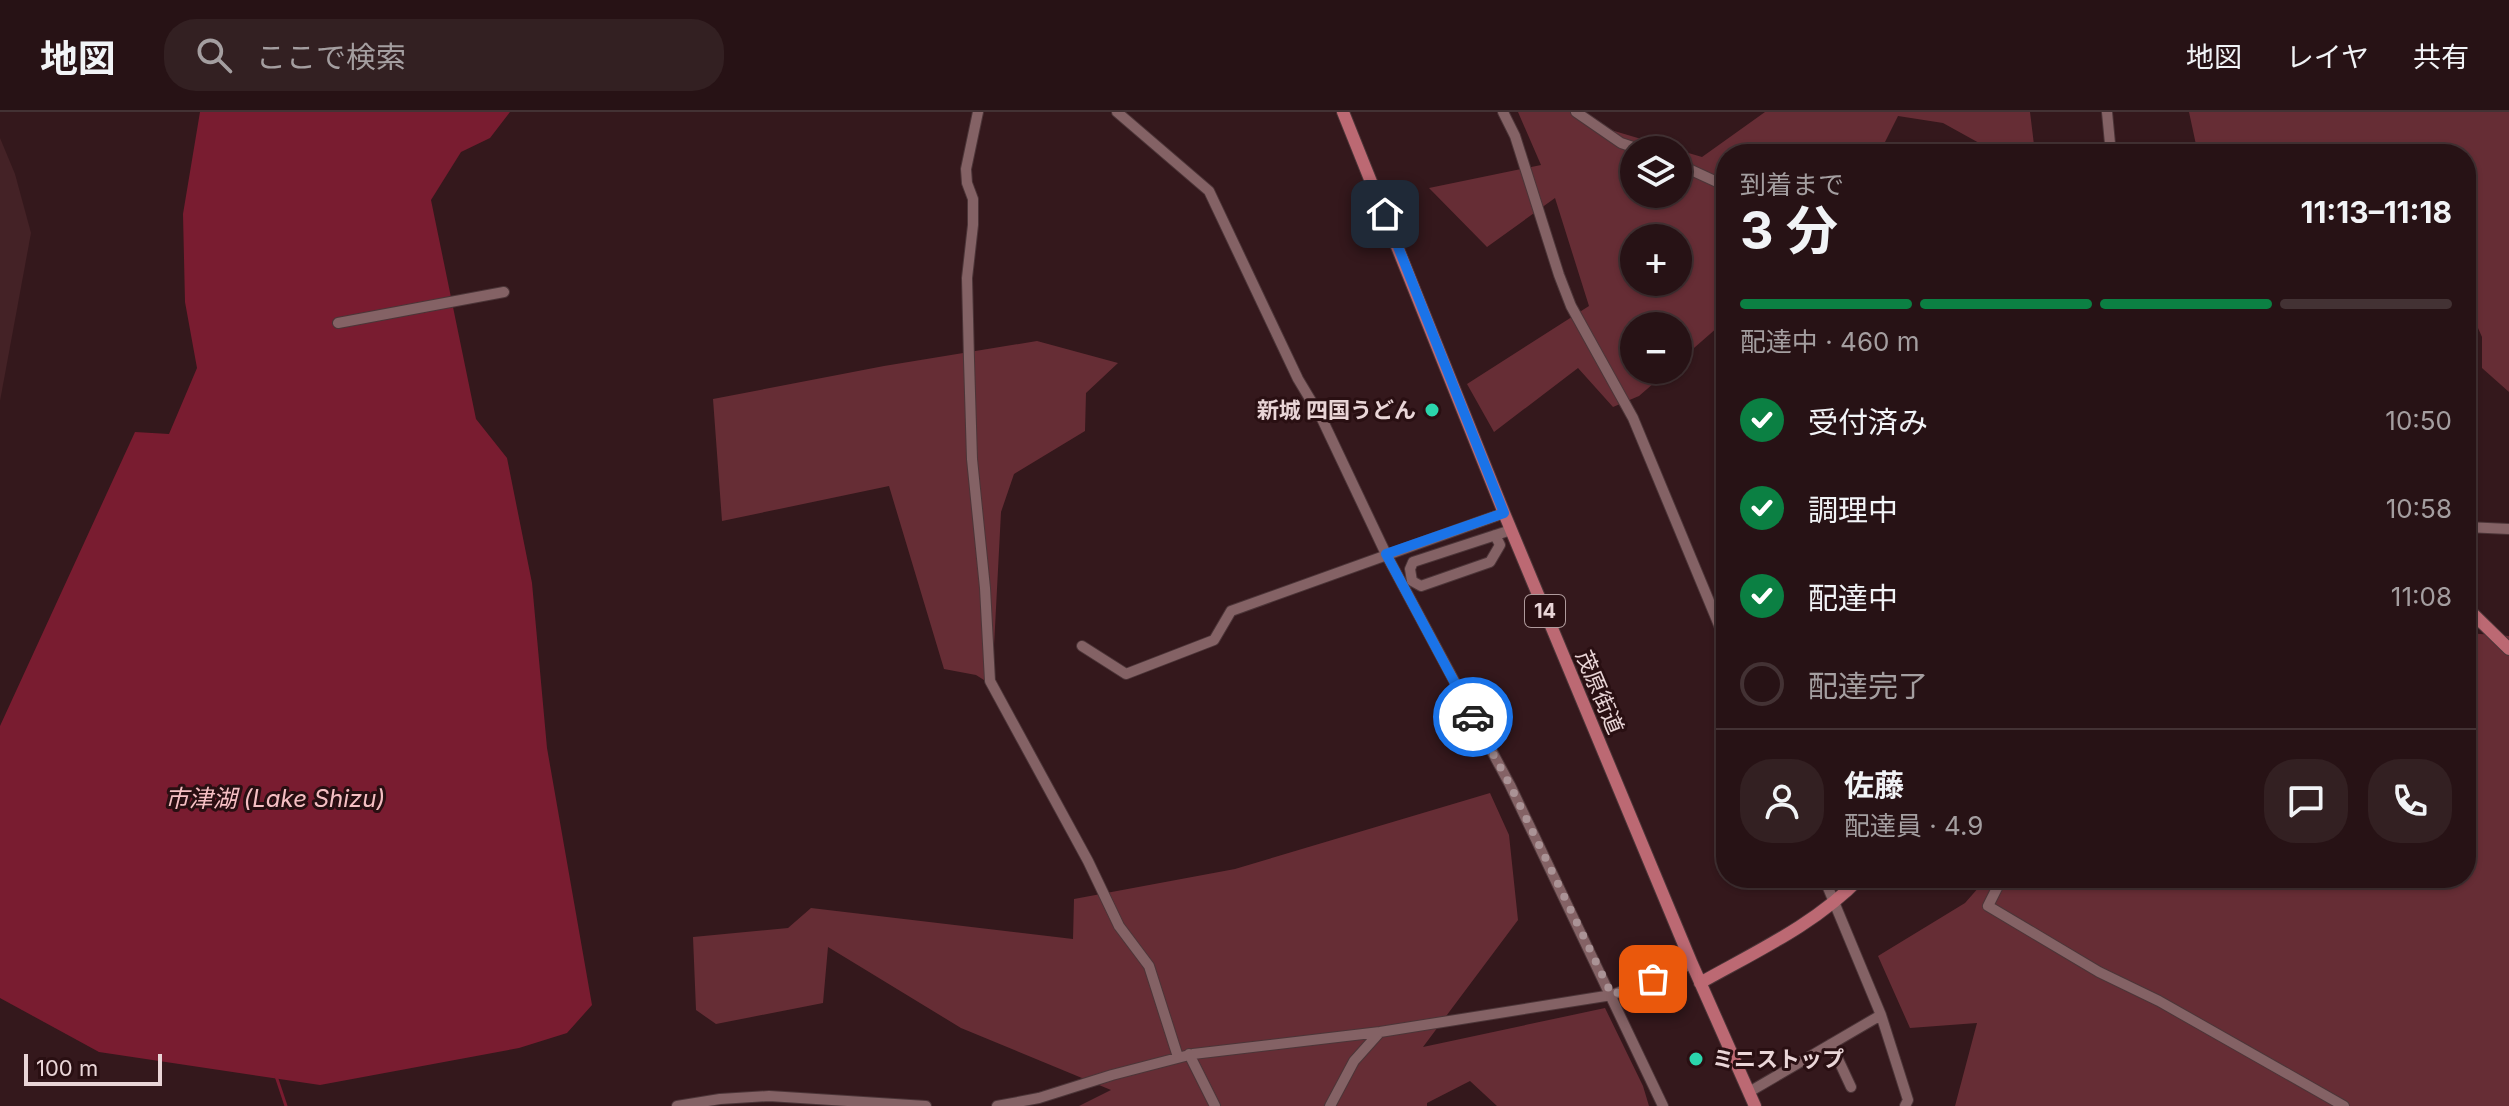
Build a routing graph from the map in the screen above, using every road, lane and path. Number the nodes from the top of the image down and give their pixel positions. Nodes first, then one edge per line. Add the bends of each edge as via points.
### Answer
1 (978, 112) edge
2 (1117, 112) edge
3 (1343, 112) edge
4 (1503, 112) edge
5 (1576, 112) edge
6 (2107, 112) edge
7 (1620, 142) edge
8 (2110, 144) edge
9 (1692, 170) edge
10 (1716, 182) edge
11 (499, 294) dead end
12 (338, 323) dead end
13 (1504, 513) junction
14 (2476, 527) edge
15 (2509, 529) edge
16 (1511, 530) junction
17 (1495, 535) junction
18 (1386, 554) junction
19 (2476, 617) edge
20 (1716, 618) edge
21 (1082, 646) dead end
22 (2509, 649) edge
23 (1828, 888) edge
24 (1850, 888) edge
25 (1997, 888) edge
26 (1834, 904) junction
27 (1692, 964) junction
28 (1700, 983) junction
29 (1612, 995) junction
30 (1881, 1015) junction
31 (1380, 1032) junction
32 (1831, 1044) junction
33 (1184, 1056) junction
34 (1851, 1087) dead end
35 (1749, 1092) junction
36 (677, 1106) edge
37 (926, 1106) edge
38 (997, 1106) edge
39 (1215, 1106) edge
40 (1330, 1106) edge
41 (1663, 1106) edge
42 (1755, 1106) edge
43 (1905, 1106) edge
44 (2344, 1106) edge

1 - 33 street via 966,169 973,199 967,278 972,459 990,681 1119,926 1149,966
2 - 18 street via 1209,191
3 - 13 main road, 茂原街道 / 14
4 - 20 street via 1563,285 1633,418
5 - 7 street
6 - 8 street
9 - 10 street
11 - 12 street
13 - 16 main road, 茂原街道 / 14
13 - 18 street
14 - 15 street
16 - 17 street
16 - 27 main road, 茂原街道 / 14
17 - 17 street via 1413,562 1412,581 1421,586 1490,562 1500,545
18 - 21 street via 1231,611 1214,640 1126,674
18 - 29 street via 1510,785
19 - 22 main road
23 - 26 street
24 - 26 main road
25 - 44 street via 1988,906
26 - 28 main road
26 - 30 street
27 - 28 main road, 茂原街道 / 14
27 - 29 street
28 - 35 main road, 茂原街道 / 14
29 - 31 street
29 - 41 street
30 - 32 street
30 - 43 street via 1908,1100
31 - 33 street
31 - 40 street via 1354,1061
32 - 34 street
32 - 35 street
33 - 38 street
33 - 39 street
35 - 42 main road, 茂原街道 / 14
36 - 37 street via 769,1096

